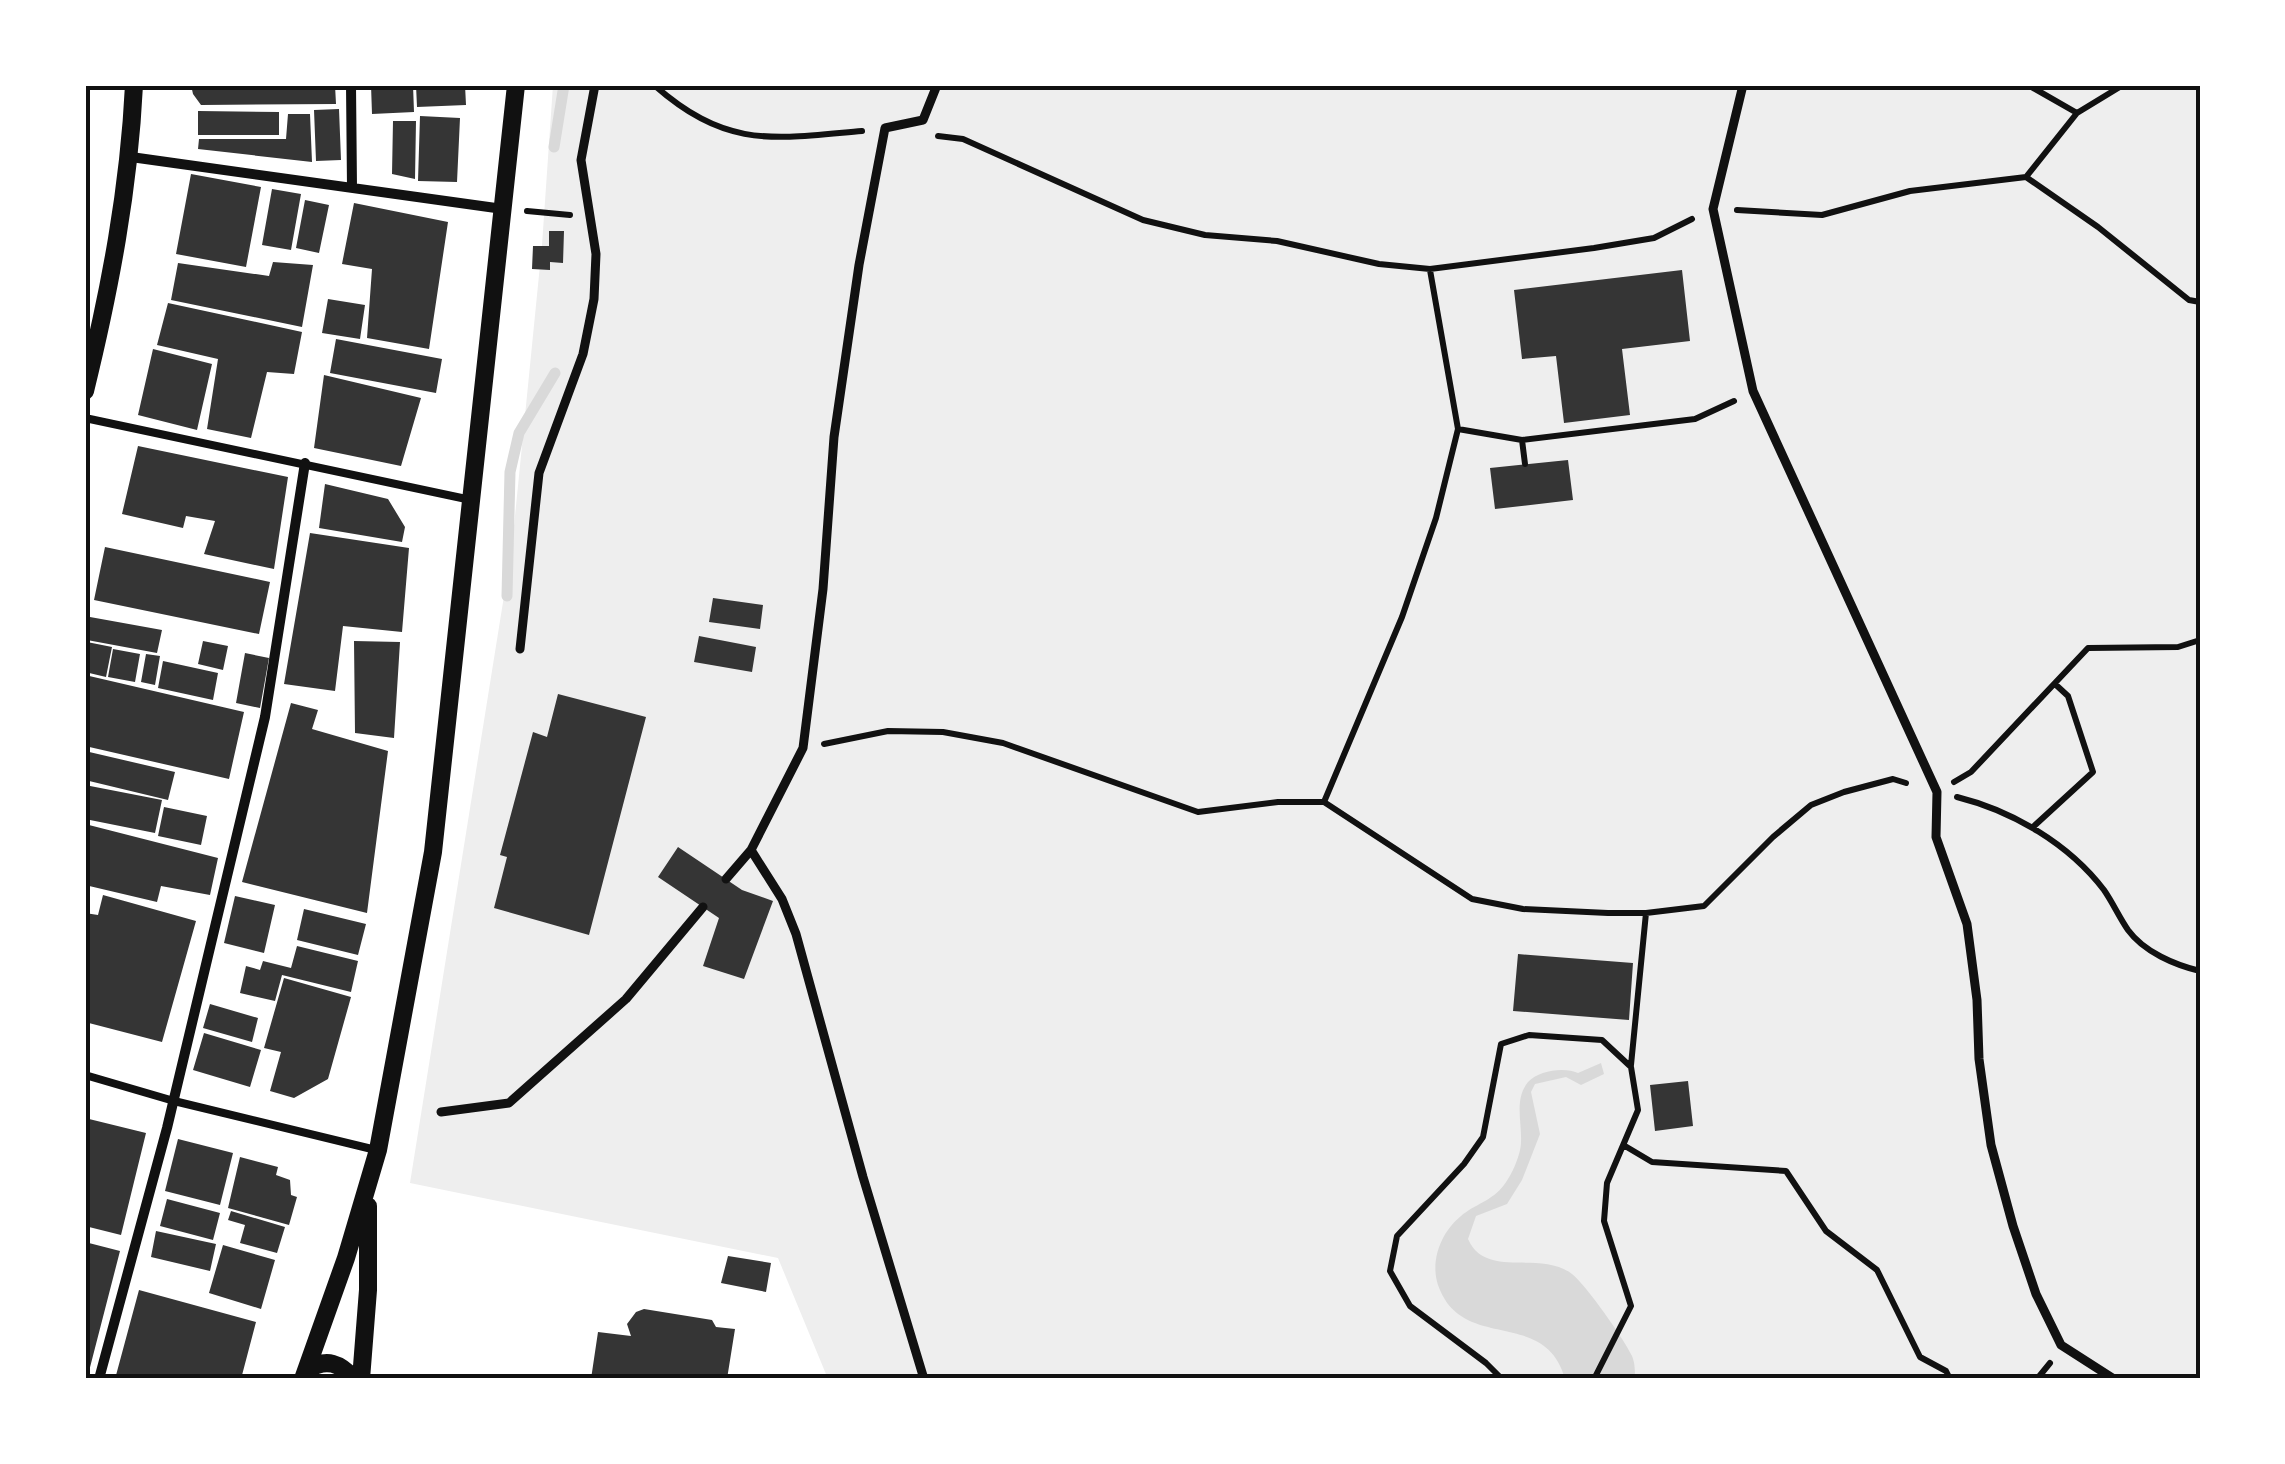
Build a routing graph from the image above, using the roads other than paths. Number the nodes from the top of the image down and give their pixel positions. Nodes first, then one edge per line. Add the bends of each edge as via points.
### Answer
1 (134, 85) edge
2 (351, 85) edge
3 (516, 85) edge
4 (595, 85) edge
5 (937, 85) edge
6 (1744, 85) edge
7 (130, 157) junction
8 (352, 188) junction
9 (503, 208) junction
10 (85, 391) edge
11 (85, 418) edge
12 (305, 463) junction
13 (471, 500) junction
14 (520, 650) dead end
15 (751, 850) junction
16 (726, 879) dead end
17 (703, 907) dead end
18 (85, 1075) edge
19 (174, 1101) junction
20 (441, 1112) dead end
21 (378, 1150) junction
22 (370, 1176) junction
23 (306, 1374) edge
24 (98, 1379) edge
25 (357, 1379) edge
26 (924, 1379) edge
27 (2114, 1379) edge

1 - 7 street
2 - 8 street
3 - 9 street
4 - 14 street via 581,160 596,254 594,298 583,354 539,473
5 - 15 street via 924,120 885,128 834,437 803,748
6 - 27 street via 1713,208 1753,392 1937,792 1936,837 1967,924 1991,1145 2036,1294 2061,1345
7 - 8 street
7 - 10 street via 110,290
8 - 9 street
9 - 13 street
11 - 12 lane
12 - 13 lane
12 - 19 street via 265,717
13 - 21 street via 433,852
15 - 16 street
15 - 26 street via 796,934
17 - 20 street via 626,999 509,1103
18 - 19 lane
19 - 21 lane
19 - 24 street
21 - 22 street
22 - 23 street
22 - 25 street via 368,1290
23 - 25 street via 319,1362 333,1362

